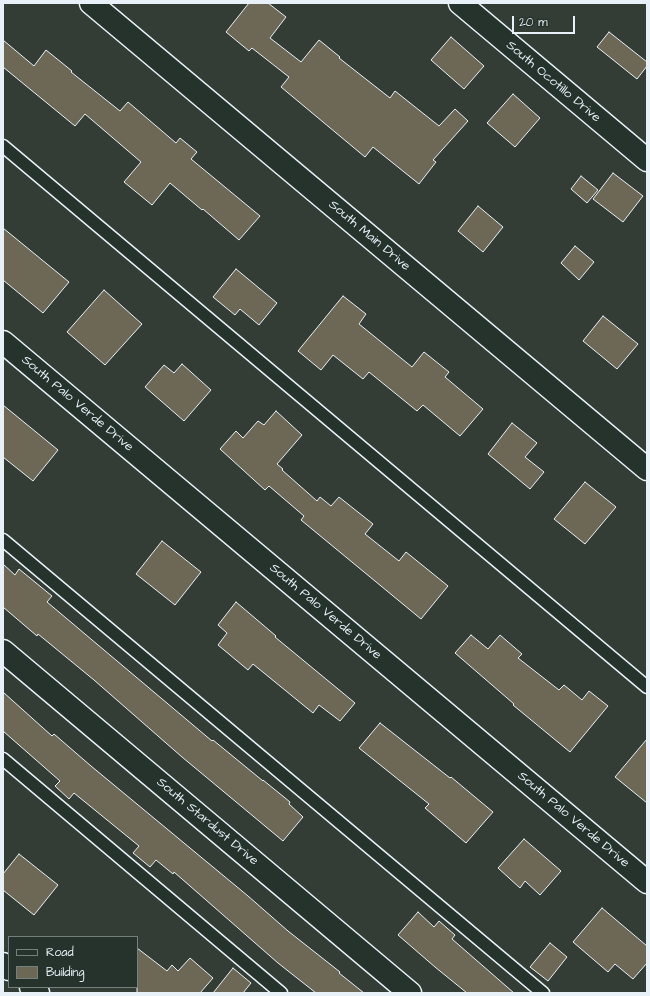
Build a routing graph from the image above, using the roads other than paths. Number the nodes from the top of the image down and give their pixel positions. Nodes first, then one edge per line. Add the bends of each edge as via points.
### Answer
1 (91, 3) edge
2 (460, 3) edge
3 (3, 146) edge
4 (647, 160) edge
5 (3, 342) edge
6 (647, 469) edge
7 (3, 540) edge
8 (3, 651) edge
9 (647, 687) edge
10 (3, 759) edge
11 (647, 882) edge
12 (281, 993) edge
13 (410, 993) edge
14 (543, 993) edge

1 - 6 street, South Main Drive
2 - 4 street, South Ocotillo Drive
3 - 9 lane
5 - 11 street, South Palo Verde Drive
7 - 14 lane
8 - 13 street, South Stardust Drive
10 - 12 lane

